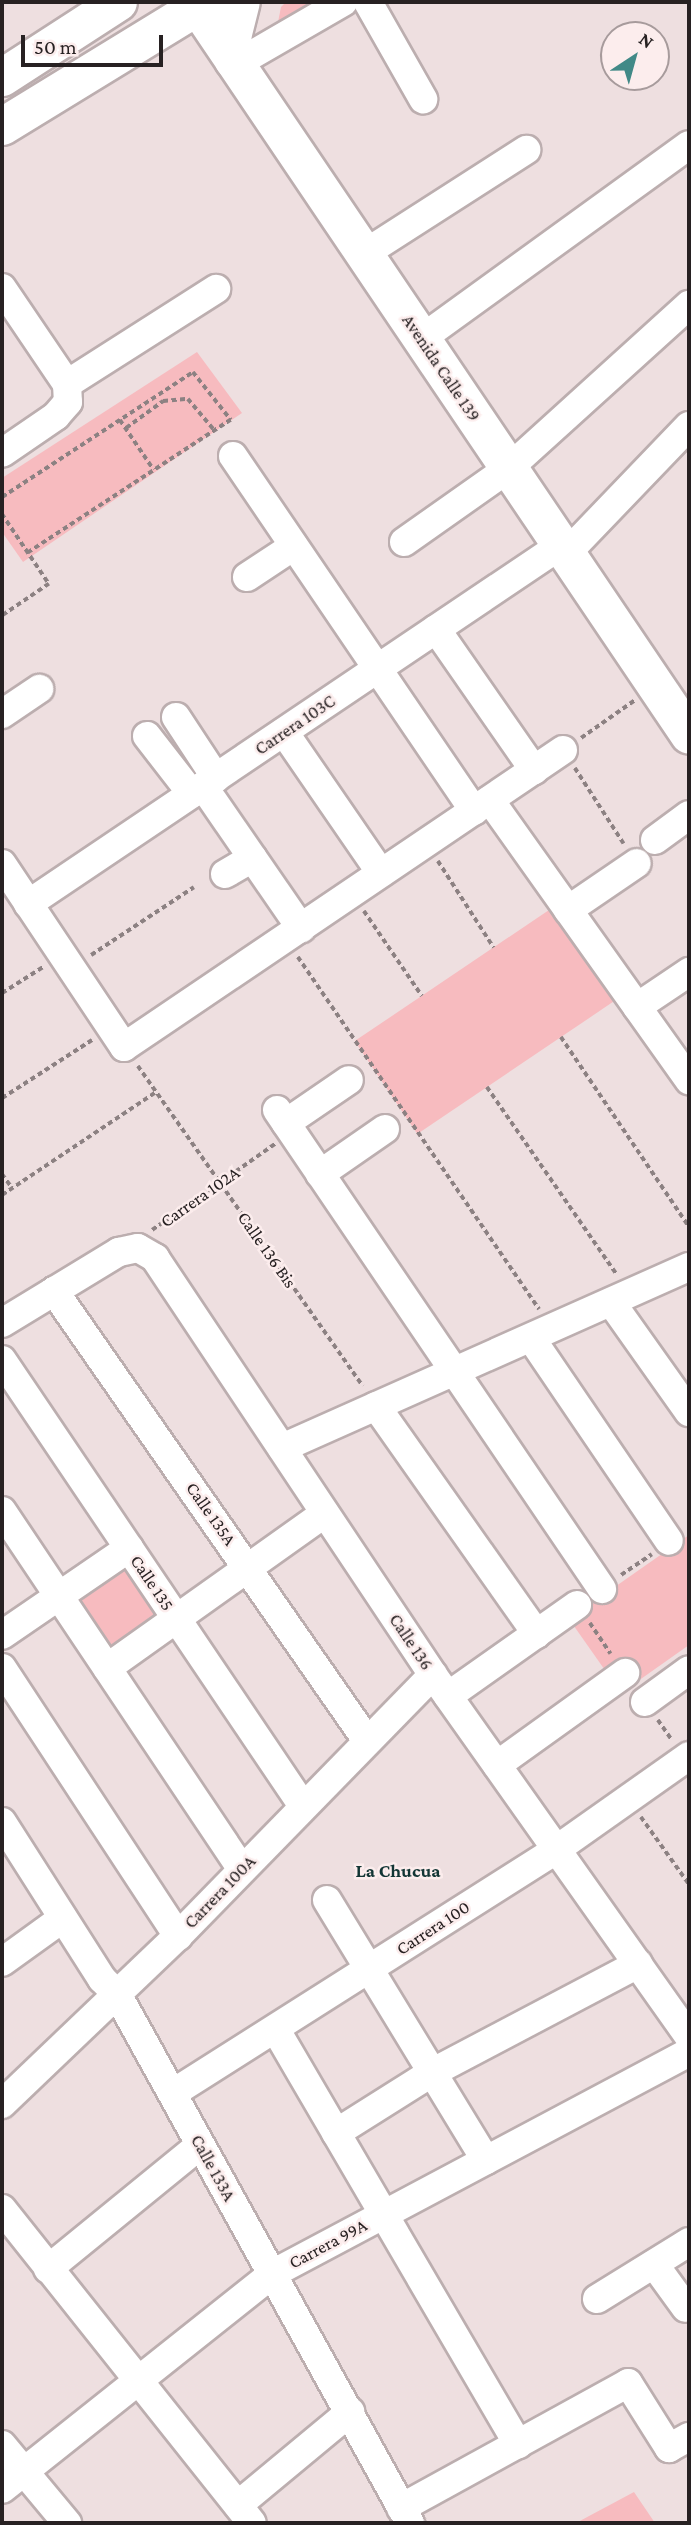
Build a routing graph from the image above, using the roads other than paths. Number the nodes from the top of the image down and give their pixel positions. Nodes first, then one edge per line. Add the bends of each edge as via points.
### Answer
1 (118, 2) edge
2 (241, 2) edge
3 (343, 2) edge
4 (368, 2) edge
5 (198, 3) edge
6 (234, 62) junction
7 (2, 77) edge
8 (423, 99) dead end
9 (2, 126) edge
10 (689, 145) edge
11 (526, 150) dead end
12 (364, 254) junction
13 (2, 288) edge
14 (216, 289) dead end
15 (689, 305) edge
16 (421, 339) junction
17 (67, 393) junction
18 (689, 426) edge
19 (2, 453) edge
20 (233, 456) dead end
21 (509, 468) junction
22 (404, 542) dead end
23 (294, 546) junction
24 (564, 549) junction
25 (247, 577) dead end
26 (436, 629) junction
27 (377, 669) junction
28 (39, 689) dead end
29 (2, 714) edge
30 (176, 717) dead end
31 (686, 723) edge
32 (284, 732) junction
33 (147, 736) dead end
34 (564, 750) road end
35 (534, 770) junction
36 (204, 786) junction
37 (482, 805) junction
38 (689, 815) edge
39 (655, 840) dead end
40 (253, 858) junction
41 (636, 863) road end
42 (2, 864) edge
43 (382, 873) junction
44 (225, 874) dead end
45 (28, 904) junction
46 (568, 910) junction
47 (293, 933) junction
48 (689, 972) edge
49 (637, 1007) junction
50 (689, 1077) edge
51 (349, 1080) dead end
52 (385, 1129) dead end
53 (320, 1174) junction
54 (689, 1268) edge
55 (54, 1291) junction
56 (621, 1298) junction
57 (2, 1323) edge
58 (541, 1333) junction
59 (2, 1360) edge
60 (452, 1373) junction
61 (376, 1406) junction
62 (689, 1412) edge
63 (282, 1448) junction
64 (2, 1511) edge
65 (325, 1513) junction
66 (669, 1541) road end
67 (129, 1548) junction
68 (249, 1567) junction
69 (602, 1589) road end
70 (59, 1596) junction
71 (578, 1605) dead end
72 (176, 1618) junction
73 (2, 1634) edge
74 (537, 1634) junction
75 (2, 1668) edge
76 (107, 1668) junction
77 (689, 1670) edge
78 (625, 1673) dead end
79 (441, 1686) junction
80 (645, 1702) dead end
81 (366, 1739) junction
82 (689, 1756) edge
83 (497, 1765) junction
84 (303, 1805) junction
85 (2, 1822) edge
86 (556, 1849) junction
87 (242, 1869) junction
88 (327, 1900) dead end
89 (63, 1918) junction
90 (178, 1936) junction
91 (2, 1962) edge
92 (638, 1964) junction
93 (370, 1969) junction
94 (117, 1994) junction
95 (276, 2030) junction
96 (689, 2036) edge
97 (689, 2052) edge
98 (433, 2072) junction
99 (173, 2093) junction
100 (2, 2104) edge
101 (336, 2133) junction
102 (201, 2145) junction
103 (486, 2160) junction
104 (2, 2209) edge
105 (383, 2215) junction
106 (689, 2242) edge
107 (654, 2264) junction
108 (48, 2269) junction
109 (271, 2274) junction
110 (597, 2299) dead end
111 (686, 2308) dead end
112 (136, 2379) junction
113 (350, 2412) junction
114 (679, 2442) edge
115 (518, 2444) junction
116 (2, 2445) edge
117 (24, 2471) junction
118 (2, 2489) edge
119 (245, 2514) edge
120 (405, 2516) edge
121 (68, 2523) edge

1 - 7 main road
2 - 6 main road via 232,37
3 - 6 street
4 - 8 street
5 - 6 main road, Avenida Calle 139
5 - 9 main road
6 - 12 main road, Avenida Calle 139
10 - 16 street
11 - 12 street
12 - 16 main road, Avenida Calle 139
13 - 17 street
14 - 17 street
15 - 21 street
16 - 21 main road, Avenida Calle 139
17 - 19 street via 56,416
18 - 24 street, Carrera 103C
20 - 23 street
21 - 22 street
21 - 24 main road, Avenida Calle 139
23 - 25 street
23 - 27 street
24 - 26 street, Carrera 103C
24 - 31 main road, Avenida Calle 139
26 - 27 street, Carrera 103C
26 - 35 street
27 - 32 street, Carrera 103C
27 - 37 street
28 - 29 street
30 - 36 street
32 - 36 street, Carrera 103C
32 - 43 street
33 - 36 street
34 - 35 street
35 - 37 street
36 - 40 street
36 - 45 street, Carrera 103C
37 - 43 street
37 - 46 street
38 - 39 street
40 - 44 street
40 - 47 street
41 - 46 street
42 - 45 street
43 - 47 street
45 - 47 street via 118,1037
46 - 49 street
48 - 49 street
49 - 50 street
51 - 53 street via 285,1121
52 - 53 street
53 - 60 street
54 - 56 street
55 - 57 street
55 - 63 street, Calle 136 via 119,1252 138,1248 155,1258
55 - 68 street, Calle 135A
56 - 58 street
56 - 62 street
58 - 60 street
58 - 66 street
59 - 67 street, Calle 135
60 - 61 street
60 - 69 street
61 - 63 street
61 - 74 street
63 - 65 street, Calle 136
64 - 70 street
65 - 68 street
65 - 79 street, Calle 136
67 - 70 street
67 - 72 street, Calle 135
68 - 72 street
68 - 81 street, Calle 135A
70 - 73 street
70 - 76 street
71 - 74 street, Carrera 100A
72 - 76 street
72 - 84 street, Calle 135
74 - 79 street, Carrera 100A
75 - 90 street
76 - 87 street
77 - 80 street
78 - 83 street
79 - 81 street, Carrera 100A
79 - 83 street, Calle 136
81 - 84 street, Carrera 100A
82 - 86 street, Carrera 100
83 - 86 street, Calle 136
84 - 87 street, Carrera 100A
85 - 89 street, Calle 133A
86 - 92 street, Calle 136
86 - 93 street, Carrera 100
87 - 90 street, Carrera 100A
88 - 93 street
89 - 91 street
89 - 94 street, Calle 133A via 102,1979
90 - 94 street, Carrera 100A
92 - 96 street, Calle 136
92 - 98 street
93 - 95 street, Carrera 100
93 - 98 street
94 - 99 street, Calle 133A
94 - 100 street, Carrera 100A
95 - 99 street, Carrera 100
95 - 101 street
97 - 103 street, Carrera 99A
98 - 101 street
98 - 103 street
99 - 102 street, Calle 133A
101 - 105 street
102 - 108 street
102 - 109 street, Calle 133A
103 - 105 street, Carrera 99A
104 - 108 street
105 - 109 street, Carrera 99A
105 - 115 street
106 - 107 street
107 - 110 street
107 - 111 street
108 - 112 street
109 - 112 street, Carrera 99A
109 - 113 street, Calle 133A
112 - 117 street, Carrera 99A
112 - 119 street
113 - 119 street
113 - 120 street, Calle 133A
114 - 115 street via 628,2383
115 - 120 street
116 - 117 street
117 - 118 street, Carrera 99A
117 - 121 street

